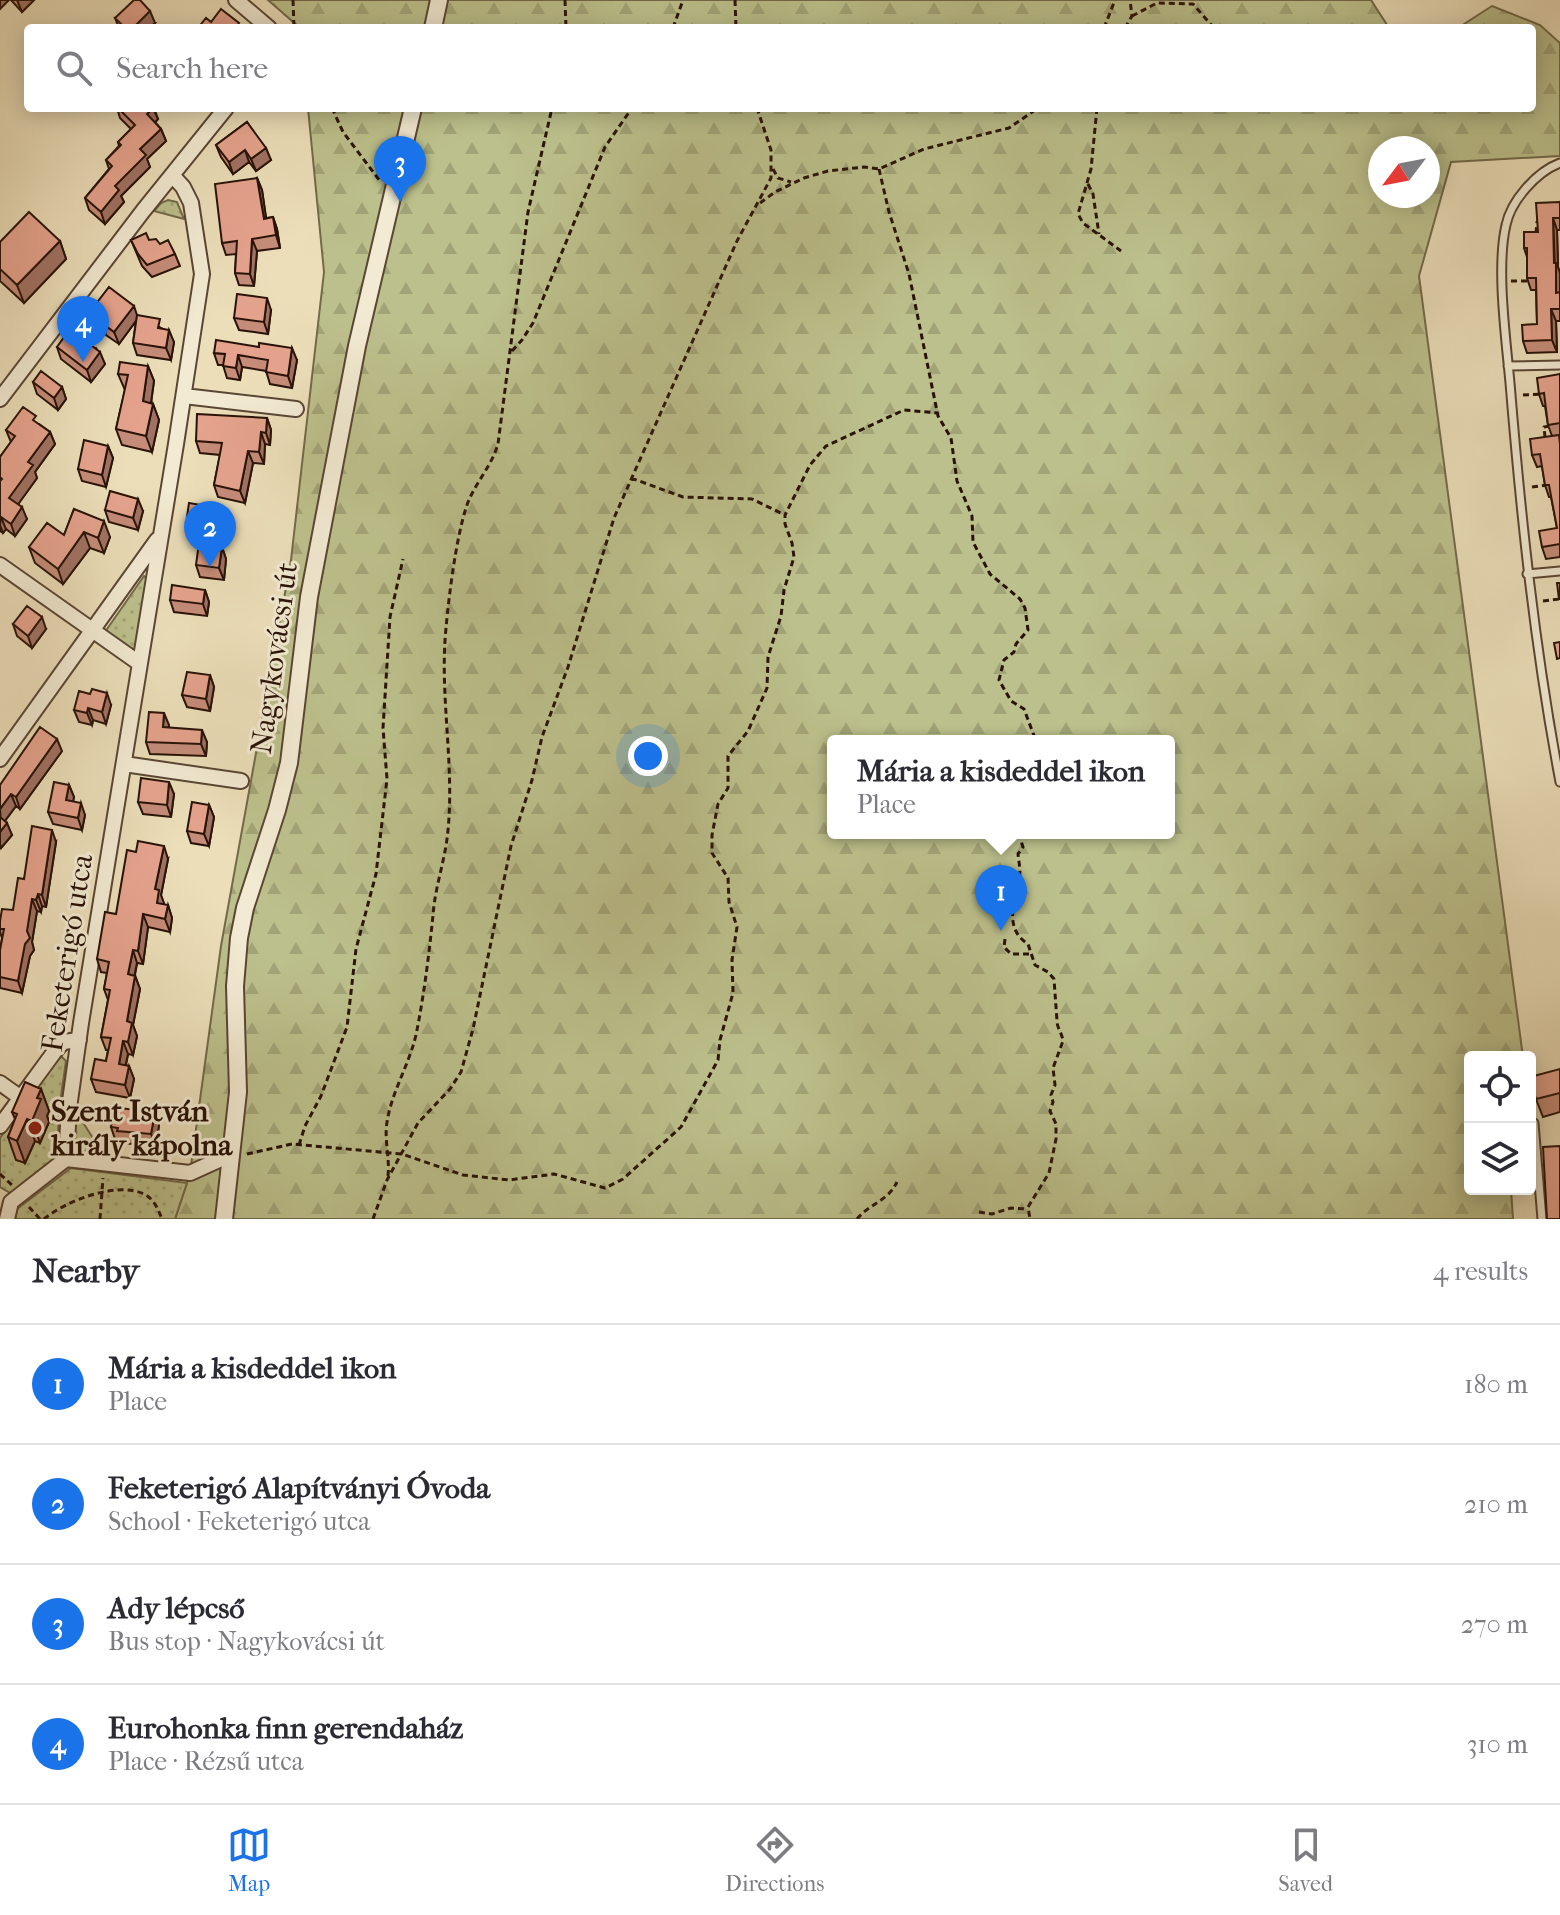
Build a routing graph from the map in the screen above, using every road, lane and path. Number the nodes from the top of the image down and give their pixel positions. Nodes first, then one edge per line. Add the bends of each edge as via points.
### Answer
1 (236, 0) edge
2 (293, 0) edge
3 (439, 0) edge
4 (565, 0) edge
5 (683, 0) edge
6 (735, 0) edge
7 (1115, 0) edge
8 (1130, 0) edge
9 (1132, 16) junction
10 (264, 24) edge
11 (294, 24) edge
12 (434, 24) edge
13 (566, 24) edge
14 (674, 24) edge
15 (736, 24) edge
16 (1106, 24) edge
17 (1127, 24) edge
18 (1210, 24) edge
19 (223, 112) edge
20 (334, 112) edge
21 (412, 112) edge
22 (551, 112) edge
23 (629, 112) edge
24 (759, 112) edge
25 (1032, 112) edge
26 (1097, 112) edge
27 (1560, 163) edge
28 (369, 166) dead end
29 (773, 169) junction
30 (879, 169) junction
31 (172, 175) junction
32 (1087, 182) junction
33 (795, 183) junction
34 (758, 205) junction
35 (1541, 222) edge
36 (1538, 233) junction
37 (1099, 234) junction
38 (1504, 235) junction
39 (1537, 239) edge
40 (1121, 251) dead end
41 (1531, 281) edge
42 (1503, 282) junction
43 (512, 351) junction
44 (1560, 365) edge
45 (1508, 366) junction
46 (1542, 394) edge
47 (184, 396) junction
48 (1511, 396) junction
49 (0, 399) edge
50 (296, 409) dead end
51 (938, 413) junction
52 (1551, 426) edge
53 (1545, 444) edge
54 (631, 478) junction
55 (1548, 485) edge
56 (1519, 488) junction
57 (785, 515) junction
58 (160, 537) junction
59 (403, 559) dead end
60 (0, 565) edge
61 (1560, 571) edge
62 (1527, 574) junction
63 (1560, 599) edge
64 (1532, 603) junction
65 (93, 631) junction
66 (139, 663) junction
67 (1034, 735) edge
68 (0, 759) edge
69 (124, 764) junction
70 (1560, 779) edge
71 (241, 781) dead end
72 (1022, 839) edge
73 (1005, 939) dead end
74 (1032, 954) junction
75 (79, 1040) junction
76 (0, 1083) edge
77 (21, 1098) junction
78 (0, 1126) edge
79 (299, 1145) junction
80 (1536, 1147) edge
81 (388, 1153) junction
82 (232, 1154) junction
83 (402, 1154) junction
84 (66, 1159) junction
85 (105, 1162) junction
86 (0, 1174) edge
87 (8, 1180) dead end
88 (387, 1180) junction
89 (897, 1182) dead end
90 (101, 1193) junction
91 (5, 1199) edge
92 (1028, 1209) junction
93 (979, 1212) dead end
94 (7, 1219) edge
95 (44, 1219) edge
96 (100, 1219) edge
97 (162, 1219) edge
98 (224, 1219) edge
99 (373, 1219) edge
100 (857, 1219) edge
101 (1030, 1219) edge
102 (1542, 1219) edge

1 - 10 street
2 - 11 path
3 - 12 street
4 - 13 path
5 - 14 path
6 - 15 path
7 - 16 path
8 - 9 path
9 - 17 path
9 - 18 path via 1157,3 1193,4
19 - 31 street
20 - 28 path
21 - 82 street, Nagykovácsi út via 367,296 309,597 289,763 239,938
22 - 43 path via 528,212
23 - 43 path via 605,147 533,323
24 - 29 path
25 - 30 path via 1009,128 924,149
26 - 32 path
27 - 38 lane via 1523,192
29 - 33 path
29 - 34 path
30 - 33 path via 828,171
30 - 51 path via 909,274
31 - 47 street, Feketerigó utca via 191,203 202,274
31 - 49 street
32 - 37 path
32 - 37 path via 1079,218
33 - 34 path
34 - 54 path
35 - 36 path
36 - 38 path
36 - 39 path
37 - 40 path
38 - 42 lane
41 - 42 path
42 - 45 lane
43 - 81 path via 498,444 465,510 446,625 447,839 417,1031 387,1119
44 - 45 lane
45 - 48 lane
46 - 48 path
47 - 50 street
47 - 58 street, Feketerigó utca
48 - 56 lane
51 - 57 path via 904,410 826,446 810,465
51 - 67 path via 950,433 957,481 972,516 973,542 990,574 1025,608 1028,630 1004,660 999,680 1011,701 1024,709
52 - 53 path via 1544,427
54 - 57 path via 683,497 752,499
54 - 83 path via 542,737 511,846 461,1072 418,1123
55 - 56 path
56 - 62 lane
57 - 83 path via 794,557 768,657 767,688 748,731 728,756 728,788 718,804 712,835 711,848 728,878 737,924 733,993 718,1060 688,1117 623,1179 605,1188 554,1174 509,1180 463,1175
58 - 65 street
58 - 66 street, Feketerigó utca
59 - 79 path via 390,617 383,728 387,779 376,874 356,949 347,1027
60 - 65 street
61 - 62 lane
62 - 64 lane
63 - 64 path
64 - 70 lane
65 - 66 street
65 - 68 street
66 - 69 street, Feketerigó utca
69 - 71 street
69 - 75 street, Feketerigó utca
72 - 74 path via 1013,924
73 - 74 path via 1011,954
74 - 92 path via 1036,967 1054,979 1052,999 1063,1041 1053,1068 1050,1111 1057,1133 1052,1163
75 - 77 street via 63,1042
75 - 84 street, Feketerigó utca
76 - 77 street
77 - 78 street
79 - 81 path
79 - 82 path
80 - 102 lane
81 - 83 path
81 - 88 path
82 - 85 street via 190,1173
82 - 98 street, Nagykovácsi út
83 - 88 path
84 - 85 street
84 - 91 street
85 - 90 path
86 - 87 path
88 - 99 path
89 - 100 path via 887,1197 865,1208
90 - 95 path via 59,1206
90 - 96 path
90 - 97 path via 145,1194
91 - 94 street
92 - 93 path
92 - 101 path

